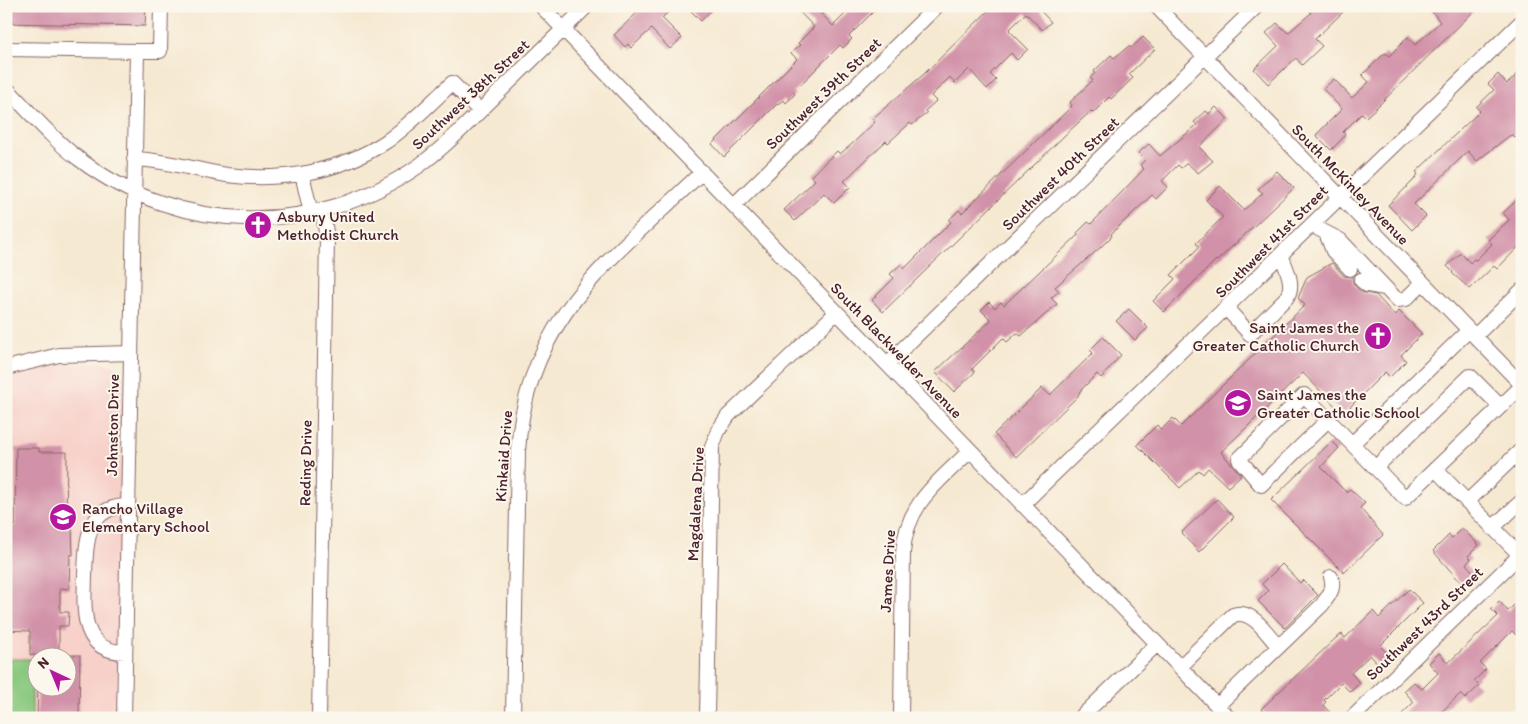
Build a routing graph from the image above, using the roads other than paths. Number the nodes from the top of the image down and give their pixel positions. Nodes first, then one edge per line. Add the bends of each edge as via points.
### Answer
1 (161, 6) edge
2 (541, 6) edge
3 (587, 6) edge
4 (937, 6) edge
5 (1156, 6) edge
6 (1257, 6) edge
7 (1522, 21) edge
8 (563, 30) junction
9 (6, 50) edge
10 (137, 51) junction
11 (1205, 57) junction
12 (6, 88) edge
13 (480, 111) junction
14 (134, 159) junction
15 (702, 172) junction
16 (302, 174) junction
17 (134, 193) junction
18 (1339, 198) junction
19 (734, 205) junction
20 (316, 212) junction
21 (1311, 225) junction
22 (1326, 233) junction
23 (1281, 255) junction
24 (1350, 269) dead end
25 (1360, 280) dead end
26 (1422, 283) junction
27 (1385, 288) junction
28 (1522, 290) edge
29 (1227, 309) junction
30 (836, 312) junction
31 (1472, 333) junction
32 (131, 353) junction
33 (887, 364) junction
34 (6, 368) edge
35 (1522, 385) edge
36 (1500, 406) junction
37 (1328, 420) junction
38 (1352, 444) junction
39 (1522, 449) edge
40 (970, 451) junction
41 (1376, 468) junction
42 (1435, 469) junction
43 (1522, 501) edge
44 (1467, 502) junction
45 (1022, 505) junction
46 (128, 506) junction
47 (1492, 528) junction
48 (1521, 554) edge
49 (1331, 577) dead end
50 (1157, 644) junction
51 (1278, 646) junction
52 (125, 652) junction
53 (1180, 667) junction
54 (1217, 706) junction
55 (124, 718) edge
56 (319, 718) edge
57 (513, 718) edge
58 (707, 718) edge
59 (901, 718) edge
60 (1080, 718) edge
61 (1228, 718) edge
62 (1352, 718) edge

1 - 10 street via 160,51
2 - 8 street, South Blackwelder Avenue
3 - 8 street, Southwest 38th Street
4 - 19 street, Southwest 39th Street
5 - 11 street, South McKinley Avenue
6 - 11 street, Southwest 40th Street
7 - 18 street, Southwest 41st Street
8 - 13 street, Southwest 38th Street
8 - 15 street, South Blackwelder Avenue
9 - 10 street
10 - 14 street, Johnston Drive
11 - 18 street, South McKinley Avenue
11 - 33 street, Southwest 40th Street
12 - 17 street, Southwest 38th Street via 72,154
13 - 16 street via 452,83 386,141 344,163
13 - 20 street, Southwest 38th Street via 434,154 406,174 374,192
14 - 16 street via 157,160 229,175
14 - 17 street, Johnston Drive
15 - 19 street, South Blackwelder Avenue
15 - 57 street, Kinkaid Drive via 582,288 554,327 530,379 518,441
16 - 20 street, Reding Drive
17 - 20 street, Southwest 38th Street via 169,206 216,217 275,218
17 - 32 street, Johnston Drive
18 - 21 street, Southwest 41st Street
18 - 26 street, South McKinley Avenue
19 - 30 street, South Blackwelder Avenue
20 - 56 street, Reding Drive via 327,237
21 - 22 street
21 - 23 street, Southwest 41st Street
22 - 24 street via 1333,251
22 - 27 street via 1340,240
23 - 29 street, Southwest 41st Street
23 - 29 street via 1290,280 1290,292 1250,334
25 - 27 street via 1367,285
26 - 27 street via 1401,301
26 - 31 street, South McKinley Avenue
28 - 31 street
29 - 45 street, Southwest 41st Street
30 - 33 street, South Blackwelder Avenue
30 - 58 street, Magdalena Drive via 728,416 712,447
31 - 35 street, South McKinley Avenue
31 - 38 street
32 - 34 street via 59,355
32 - 46 street, Johnston Drive
33 - 40 street, South Blackwelder Avenue
35 - 36 street
36 - 41 street via 1470,376
36 - 42 street
37 - 37 street via 1304,395 1239,459 1261,485
37 - 38 street
38 - 41 street
39 - 44 street
40 - 45 street, South Blackwelder Avenue
40 - 59 street, James Drive via 927,494 905,530
41 - 42 street via 1405,498
42 - 44 street
43 - 47 street
44 - 47 street
45 - 50 street, South Blackwelder Avenue
46 - 52 street, Johnston Drive
46 - 52 street via 106,511 91,529 86,546 84,610 87,630 96,641 110,651
47 - 48 street
48 - 62 street, Southwest 43rd Street
49 - 51 street via 1334,585 1322,605
50 - 53 street, South Blackwelder Avenue
50 - 60 street
51 - 53 street via 1248,614 1240,613 1233,615
51 - 54 street
52 - 55 street, Johnston Drive
53 - 54 street, South Blackwelder Avenue
54 - 61 street, South Blackwelder Avenue

